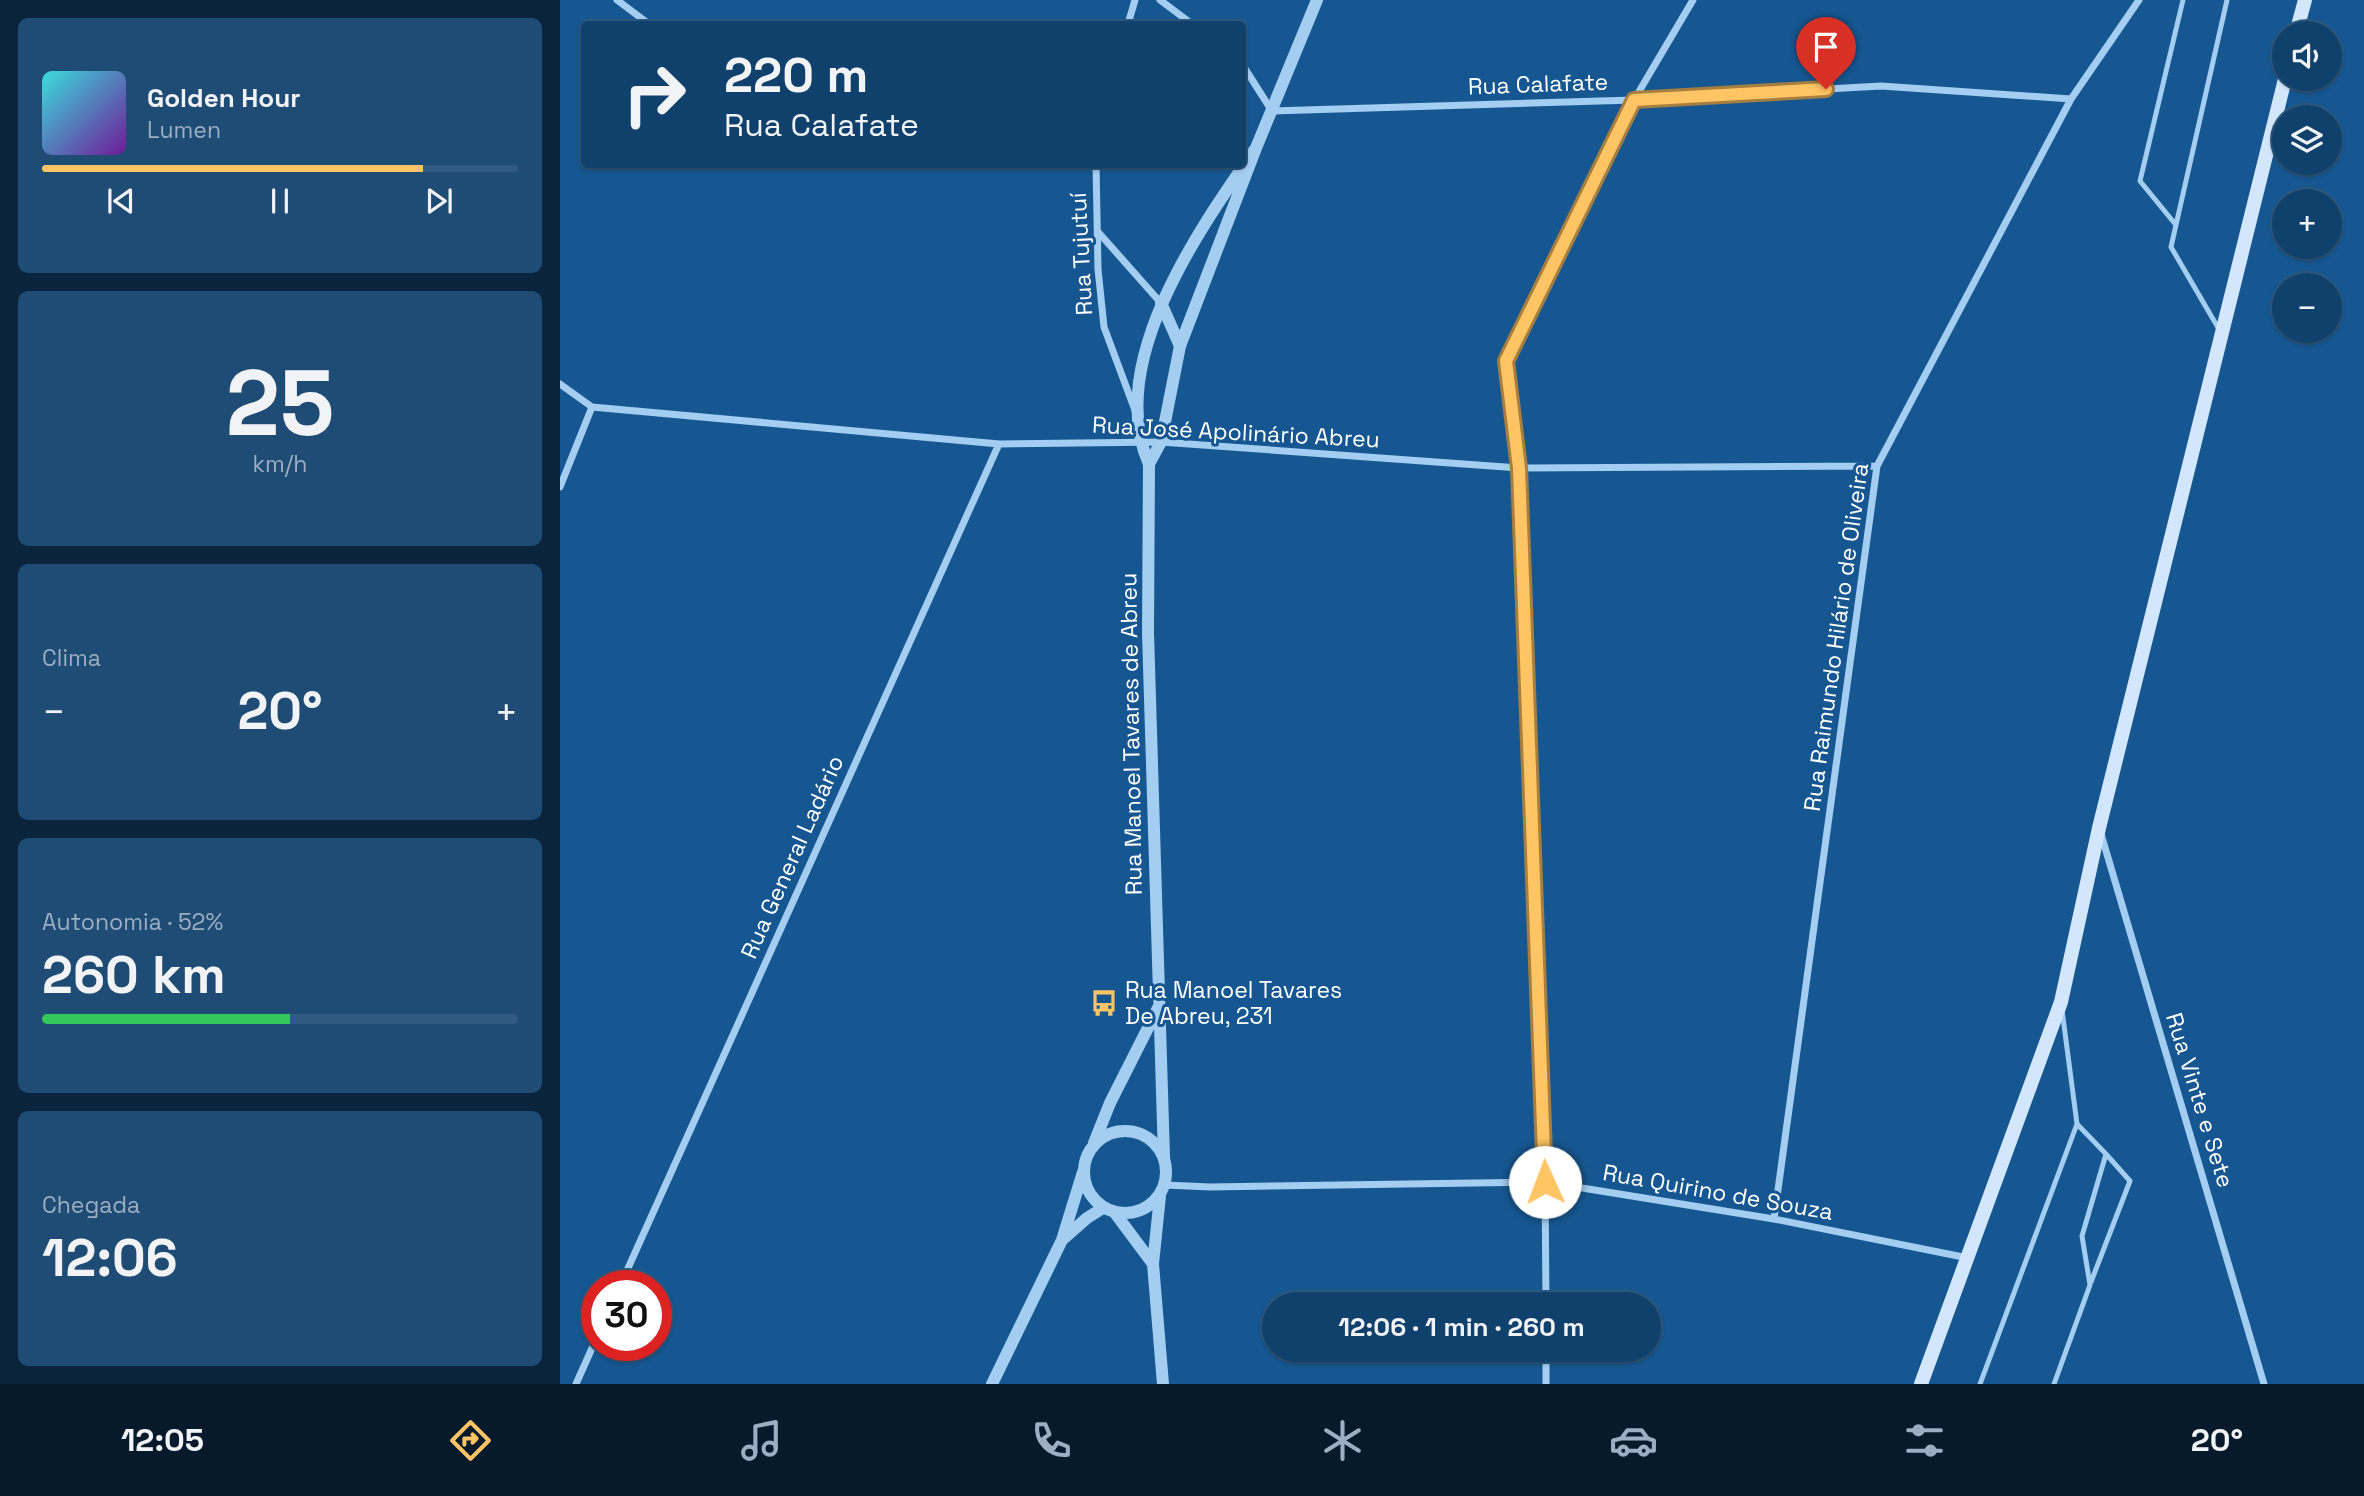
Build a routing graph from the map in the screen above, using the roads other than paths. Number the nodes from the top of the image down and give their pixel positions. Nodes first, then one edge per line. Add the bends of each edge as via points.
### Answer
1 (617, 0) edge
2 (1135, 0) edge
3 (1160, 0) edge
4 (1317, 0) edge
5 (1693, 0) edge
6 (2139, 0) edge
7 (2183, 0) edge
8 (2227, 0) edge
9 (2305, 0) edge
10 (645, 21) edge
11 (1129, 21) edge
12 (1188, 21) edge
13 (2299, 21) edge
14 (1246, 70) edge
15 (2281, 91) edge
16 (2071, 99) junction
17 (1634, 100) junction
18 (1272, 111) junction
19 (1256, 148) junction
20 (1246, 162) edge
21 (1096, 168) edge
22 (1242, 168) edge
23 (2176, 225) junction
24 (1099, 233) junction
25 (1161, 303) junction
26 (2221, 331) junction
27 (1180, 346) junction
28 (560, 384) edge
29 (592, 407) junction
30 (1138, 420) junction
31 (1161, 442) junction
32 (1140, 443) junction
33 (999, 444) junction
34 (1149, 464) junction
35 (1877, 466) junction
36 (1519, 468) junction
37 (560, 487) edge
38 (2099, 828) junction
39 (2062, 1002) junction
40 (1160, 1004) junction
41 (2077, 1124) junction
42 (1093, 1145) junction
43 (2106, 1154) junction
44 (1164, 1157) junction
45 (1083, 1171) junction
46 (1545, 1182) junction
47 (1162, 1191) junction
48 (1109, 1210) junction
49 (1774, 1219) junction
50 (1062, 1240) junction
51 (1969, 1259) junction
52 (1153, 1264) junction
53 (627, 1270) edge
54 (2090, 1285) junction
55 (1546, 1292) edge
56 (586, 1361) edge
57 (1546, 1362) edge
58 (576, 1384) edge
59 (992, 1384) edge
60 (1163, 1384) edge
61 (1546, 1384) edge
62 (1921, 1384) edge
63 (1980, 1384) edge
64 (2054, 1384) edge
65 (2264, 1384) edge

1 - 10 street
2 - 11 street
3 - 12 street
4 - 18 street
5 - 17 street
6 - 16 street, Rua Raimundo Hilário de Oliveira
7 - 23 lane via 2140,181
8 - 23 lane
9 - 13 main road
14 - 18 street
15 - 26 main road
16 - 17 street, Rua Calafate via 1881,86
16 - 35 street, Rua Raimundo Hilário de Oliveira
17 - 18 street, Rua Calafate
17 - 36 street via 1506,361
18 - 19 street
19 - 20 street, Rua Manoel Tavares de Abreu
19 - 27 street, Rua Manoel Tavares de Abreu
21 - 24 street, Rua Tujutuí
22 - 25 street, Rua Manoel Tavares de Abreu via 1215,206
23 - 26 lane via 2171,247
24 - 25 street
24 - 30 street, Rua Tujutuí via 1104,327
25 - 27 street
25 - 30 street, Rua Manoel Tavares de Abreu via 1142,357
26 - 38 main road
27 - 31 street, Rua Manoel Tavares de Abreu
28 - 29 street
29 - 33 street, Rua José Apolinário Abreu
29 - 37 street
30 - 32 street, Rua Manoel Tavares de Abreu
31 - 32 street, Rua José Apolinário Abreu
31 - 34 street, Rua Manoel Tavares de Abreu
31 - 36 street, Rua José Apolinário Abreu
32 - 33 street, Rua José Apolinário Abreu
32 - 34 street, Rua Manoel Tavares de Abreu
33 - 53 street, Rua General Ladário
34 - 40 street, Rua Manoel Tavares de Abreu via 1148,633
35 - 36 street, Rua José Apolinário Abreu
35 - 49 street, Rua Raimundo Hilário de Oliveira
36 - 46 street
38 - 39 main road
38 - 65 street, Rua Vinte e Sete
39 - 41 lane
39 - 51 main road
40 - 42 street, Rua Manoel Tavares de Abreu
40 - 44 street, Rua Manoel Tavares de Abreu
41 - 43 lane
41 - 63 lane
42 - 44 street via 1104,1136 1132,1131 1157,1145
42 - 45 street
43 - 54 lane via 2082,1236
43 - 54 lane via 2130,1181
44 - 47 street via 1167,1171
45 - 48 street via 1093,1198
45 - 50 street
46 - 47 street, Rua Quirino de Souza
46 - 49 street, Rua Quirino de Souza
46 - 55 street
47 - 48 street via 1140,1212
47 - 52 street
48 - 50 street via 1087,1217
48 - 52 street
49 - 51 street, Rua Quirino de Souza
50 - 59 street
51 - 62 main road
52 - 60 street
54 - 64 lane
56 - 58 street
57 - 61 street

